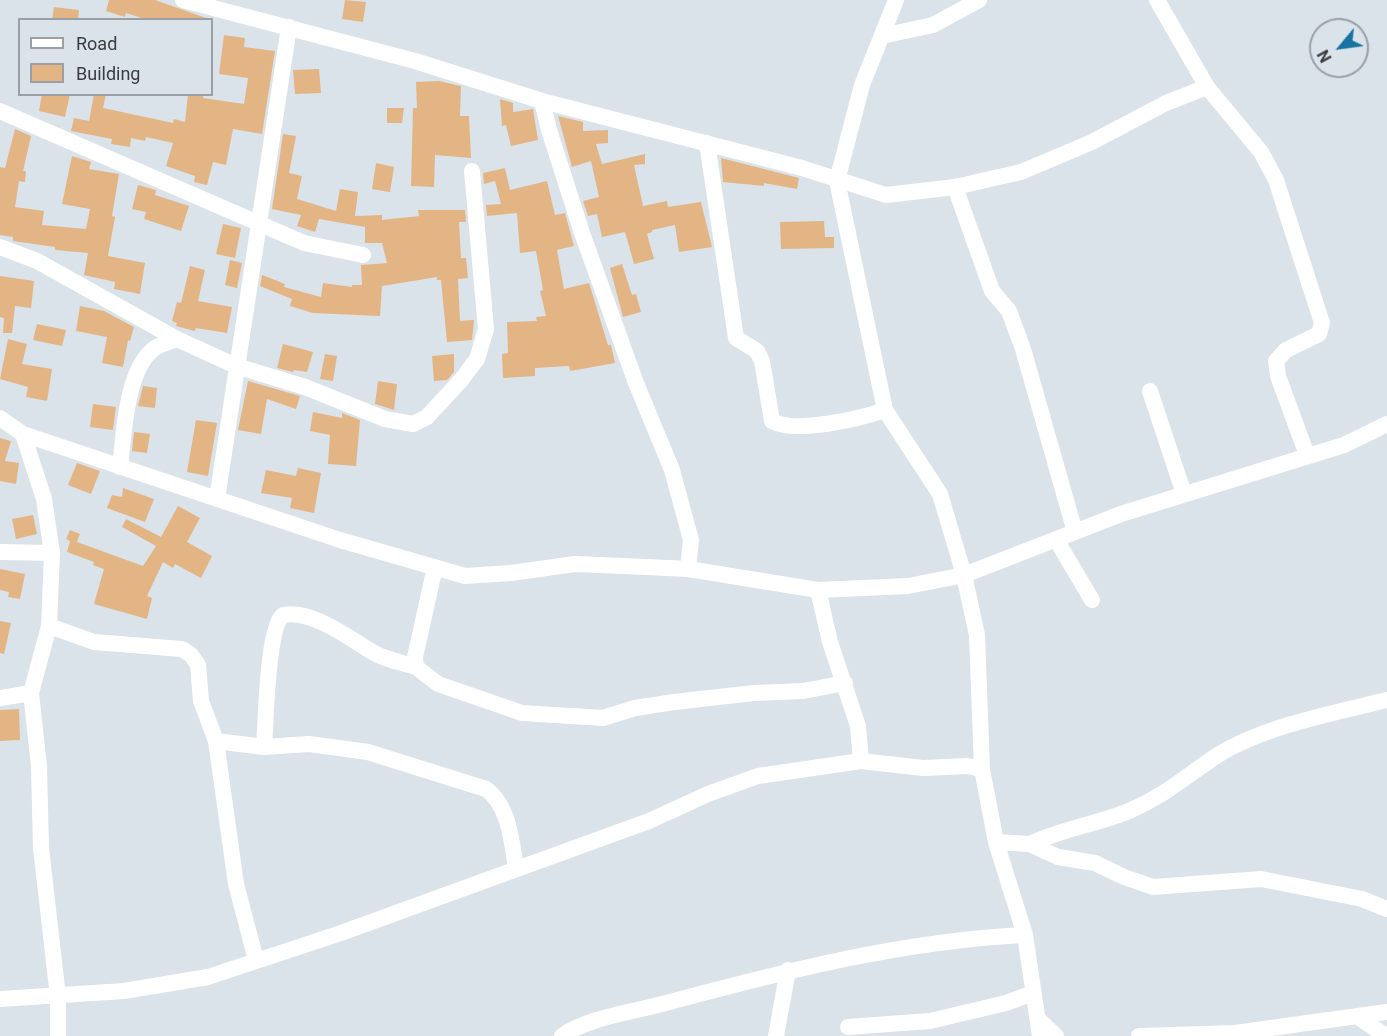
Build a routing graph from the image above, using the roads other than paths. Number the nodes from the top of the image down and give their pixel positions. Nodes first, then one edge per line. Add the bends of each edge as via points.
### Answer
1 (183, 0) edge
2 (896, 0) edge
3 (979, 0) edge
4 (1157, 0) edge
5 (289, 27) junction
6 (882, 36) junction
7 (1207, 87) junction
8 (542, 101) junction
9 (0, 111) edge
10 (707, 143) junction
11 (472, 171) dead end
12 (837, 181) junction
13 (955, 187) junction
14 (258, 223) junction
15 (0, 247) edge
16 (363, 255) dead end
17 (177, 339) junction
18 (236, 366) junction
19 (1150, 391) dead end
20 (885, 410) junction
21 (0, 418) edge
22 (1387, 424) edge
23 (23, 434) junction
24 (1307, 455) junction
25 (120, 467) junction
26 (1184, 494) junction
27 (217, 498) junction
28 (1075, 532) junction
29 (1057, 541) junction
30 (0, 552) edge
31 (51, 553) junction
32 (435, 567) junction
33 (688, 569) junction
34 (964, 575) junction
35 (818, 590) junction
36 (1092, 600) dead end
37 (49, 626) junction
38 (416, 667) junction
39 (845, 683) junction
40 (31, 693) junction
41 (0, 698) edge
42 (1387, 700) edge
43 (216, 741) junction
44 (264, 747) junction
45 (861, 761) junction
46 (982, 770) junction
47 (996, 842) junction
48 (1030, 844) junction
49 (516, 868) junction
50 (1387, 909) edge
51 (1025, 935) junction
52 (255, 960) junction
53 (788, 970) junction
54 (1033, 993) junction
55 (58, 997) junction
56 (0, 999) edge
57 (1387, 1012) edge
58 (1358, 1017) junction
59 (1037, 1018) junction
60 (848, 1026) dead end
61 (58, 1036) edge
62 (562, 1036) edge
63 (776, 1036) edge
64 (1040, 1036) edge
65 (1056, 1036) edge
66 (1140, 1036) edge
67 (1386, 1036) edge

1 - 5 street
2 - 6 street
3 - 6 street via 933,25
4 - 7 street
5 - 8 street
5 - 14 street
6 - 12 street via 862,85
7 - 13 street via 1021,172
7 - 24 street via 1261,152 1276,180 1322,323 1319,334 1286,351 1276,361
8 - 10 street
8 - 33 street via 597,275 672,470 691,540
9 - 14 street
10 - 12 street
10 - 20 street via 736,338 757,351 762,361 772,421 782,426 800,425
11 - 18 street via 486,329 477,359 427,417 413,424 385,419 280,378
12 - 13 street via 886,195
12 - 20 street
13 - 28 street via 992,291 1009,311 1023,349
14 - 16 street via 304,243
14 - 18 street
15 - 17 street via 37,261
17 - 18 street
17 - 25 street via 154,349 136,377
18 - 27 street
19 - 26 street
20 - 34 street via 940,494
21 - 23 street
22 - 24 street via 1344,445
23 - 25 street
23 - 31 street via 44,499
24 - 26 street
25 - 27 street
26 - 28 street
27 - 32 street
28 - 29 street
29 - 34 street
29 - 36 street
30 - 31 street
31 - 37 street
32 - 33 street via 465,576 575,564
32 - 38 street
33 - 35 street
34 - 35 street via 909,586
34 - 46 street via 977,636
35 - 39 street
37 - 40 street
37 - 43 street via 94,642 182,649 191,655 198,665 201,701
38 - 39 street via 438,684 522,713 573,717 603,718 674,702 803,691
38 - 44 street via 378,655 335,628 305,617 283,615 272,637
39 - 45 street via 858,726
40 - 41 street
40 - 55 street via 39,766 41,848
42 - 48 street via 1262,736 1219,754 1153,800 1127,812 1057,831
43 - 44 street
43 - 52 street via 236,884
44 - 49 street via 309,744 368,752 486,789 496,796
45 - 46 street
45 - 49 street via 758,776 649,821
46 - 47 street
47 - 48 street
47 - 51 street
48 - 50 street via 1058,857 1095,863 1153,887 1261,879
49 - 52 street via 341,933
51 - 53 street via 877,951
51 - 54 street
52 - 55 street via 208,977
53 - 62 street via 601,1020
53 - 63 street
54 - 59 street
54 - 60 street via 1006,1004 930,1021
55 - 56 street
55 - 61 street
57 - 58 street
58 - 66 street via 1235,1033
58 - 67 street
59 - 64 street
59 - 65 street

